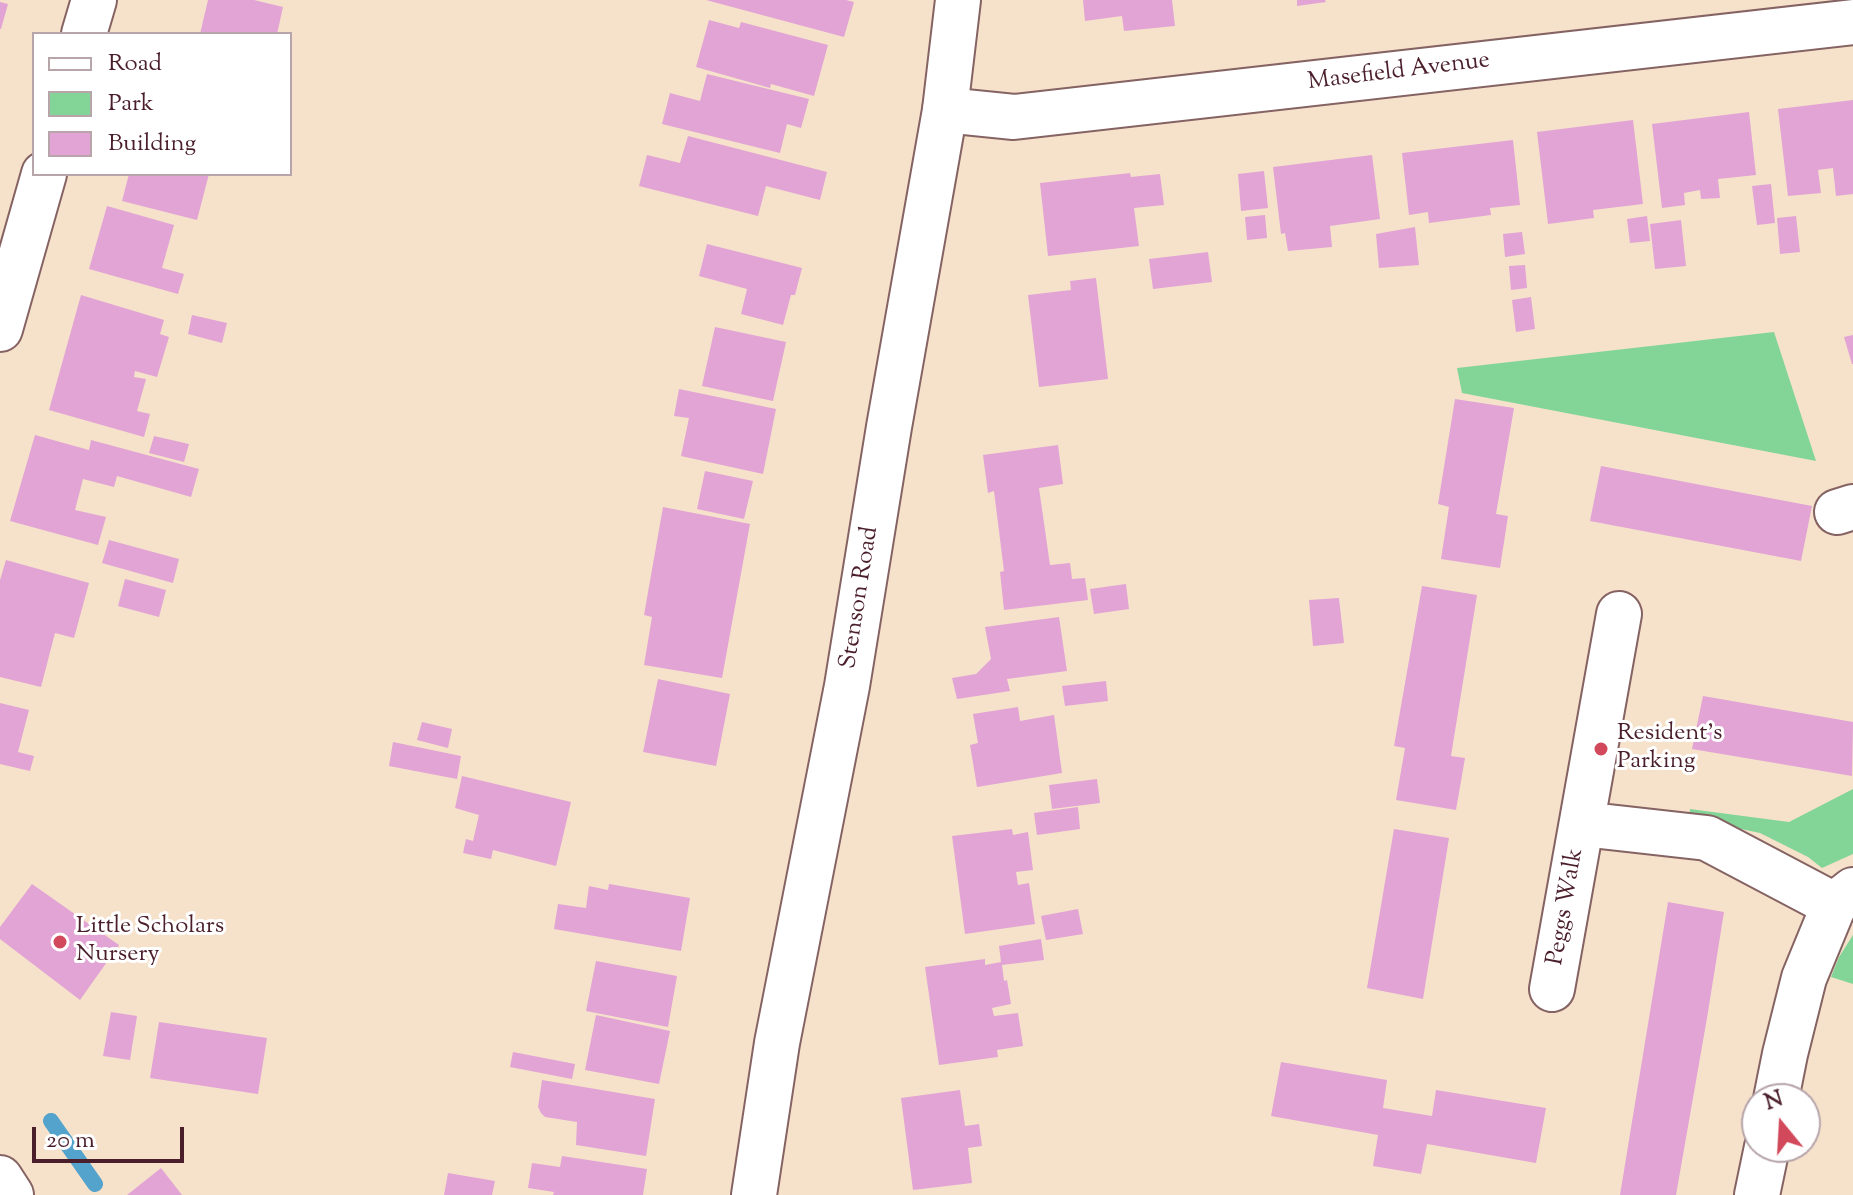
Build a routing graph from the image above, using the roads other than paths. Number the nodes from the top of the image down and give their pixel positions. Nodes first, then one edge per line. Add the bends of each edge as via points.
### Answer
1 (94, 0) edge
2 (958, 0) edge
3 (1853, 22) edge
4 (85, 32) edge
5 (945, 110) junction
6 (43, 176) edge
7 (0, 329) edge
8 (1619, 614) dead end
9 (1582, 824) junction
10 (1843, 898) edge
11 (1552, 989) dead end
12 (1779, 1083) edge
13 (1764, 1163) edge
14 (0, 1178) edge
15 (11, 1195) edge
16 (754, 1195) edge
17 (1757, 1195) edge

1 - 4 street
2 - 5 street, Stenson Road
3 - 5 street, Masefield Avenue via 1014,117
5 - 16 street, Stenson Road
6 - 7 street
8 - 9 street, Peggs Walk
9 - 10 street, Peggs Walk via 1707,838
9 - 11 street, Peggs Walk
10 - 12 street via 1804,978
13 - 17 street
14 - 15 street

